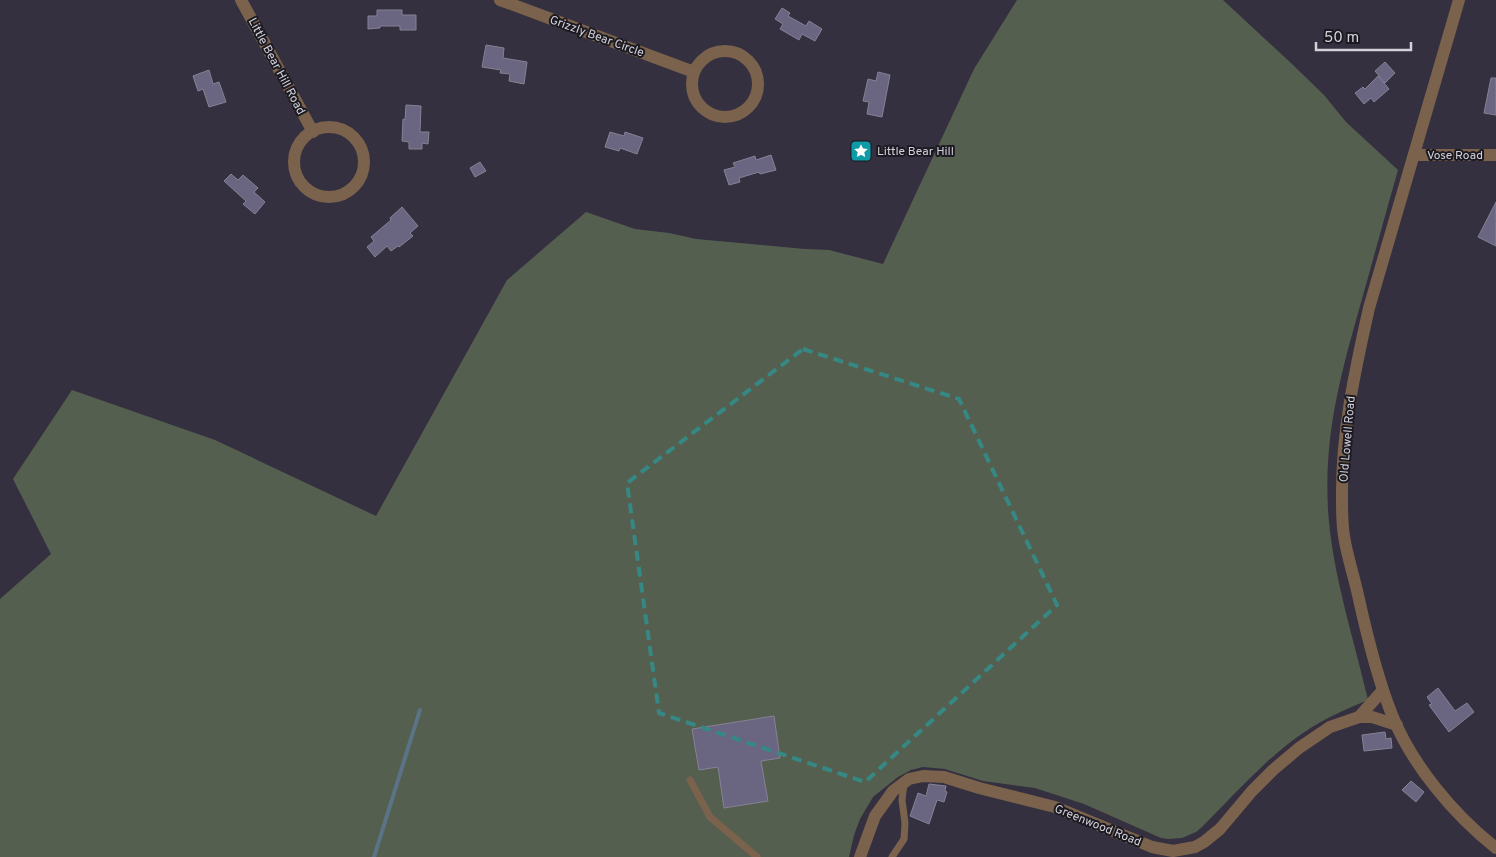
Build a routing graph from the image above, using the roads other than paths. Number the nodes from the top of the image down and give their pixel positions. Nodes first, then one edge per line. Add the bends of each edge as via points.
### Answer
1 (241, 0) edge
2 (500, 0) edge
3 (1459, 0) edge
4 (694, 72) junction
5 (313, 132) junction
6 (1414, 155) junction
7 (1496, 155) edge
8 (1383, 690) junction
9 (1359, 717) junction
10 (1397, 725) junction
11 (690, 780) dead end
12 (904, 783) junction
13 (1496, 848) edge
14 (757, 857) edge
15 (860, 857) edge
16 (892, 857) edge

1 - 5 street, Little Bear Hill Road
2 - 4 street, Grizzly Bear Circle
3 - 6 street, Old Lowell Road
4 - 4 street via 692,86 695,99 704,110 716,116 736,115 748,108 756,97 755,69 741,54 727,50 713,52
5 - 5 street via 296,149 294,161 301,184 321,197 344,194 356,184 363,169 360,147 345,131 323,128
6 - 7 street, Vose Road
6 - 8 street, Old Lowell Road via 1367,316 1350,397 1342,468 1343,535
8 - 9 street, Greenwood Road
8 - 10 street, Old Lowell Road
9 - 10 street via 1372,717
9 - 12 street, Greenwood Road via 1330,727 1299,748 1259,784 1220,828 1204,842 1185,850 1152,847 1055,807 944,777 923,776
10 - 13 street, Old Lowell Road via 1443,798
11 - 14 lane via 710,817
12 - 15 street, Greenwood Road via 893,791 875,816
12 - 16 lane via 904,839

